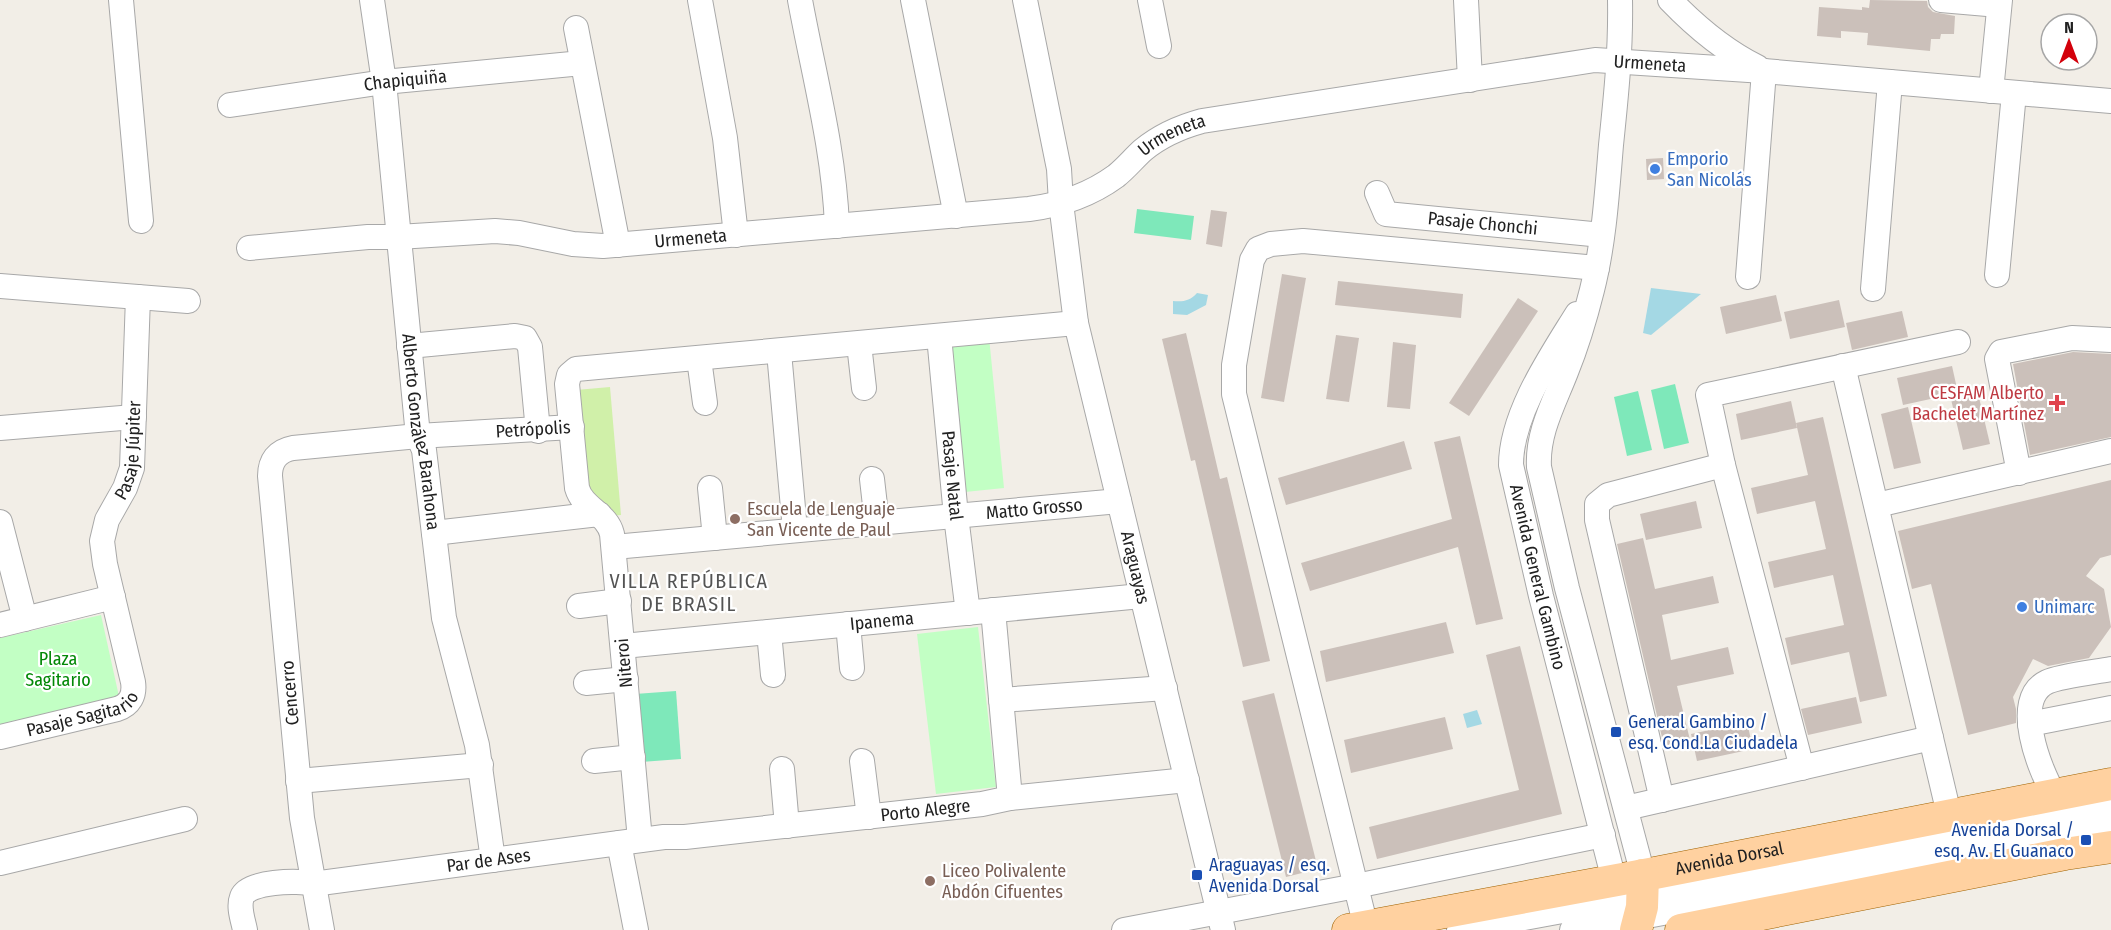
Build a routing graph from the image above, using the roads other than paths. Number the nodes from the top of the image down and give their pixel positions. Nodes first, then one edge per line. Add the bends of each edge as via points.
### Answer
1 (121, 0) edge
2 (372, 0) edge
3 (700, 0) edge
4 (800, 0) edge
5 (913, 0) edge
6 (1024, 0) edge
7 (1150, 0) edge
8 (1466, 0) edge
9 (1620, 0) edge
10 (1670, 0) edge
11 (1941, 0) edge
12 (1999, 3) edge
13 (576, 28) dead end
14 (1159, 46) dead end
15 (1618, 61) junction
16 (582, 63) junction
17 (1764, 71) junction
18 (1470, 80) junction
19 (384, 82) junction
20 (1890, 82) junction
21 (2003, 92) junction
22 (2111, 101) edge
23 (230, 105) dead end
24 (1377, 193) dead end
25 (1061, 203) junction
26 (956, 216) junction
27 (141, 221) dead end
28 (837, 226) junction
29 (736, 235) junction
30 (1602, 235) junction
31 (398, 237) junction
32 (618, 245) junction
33 (249, 248) dead end
34 (1997, 275) dead end
35 (1748, 277) dead end
36 (1595, 278) junction
37 (0, 286) edge
38 (1873, 289) dead end
39 (138, 297) junction
40 (188, 301) dead end
41 (1076, 323) junction
42 (939, 336) junction
43 (2111, 340) edge
44 (1958, 342) dead end
45 (860, 344) junction
46 (409, 346) junction
47 (779, 352) junction
48 (699, 359) junction
49 (1844, 366) junction
50 (864, 388) dead end
51 (705, 403) dead end
52 (134, 417) junction
53 (572, 427) junction
54 (0, 428) edge
55 (538, 430) junction
56 (418, 436) junction
57 (2111, 451) edge
58 (275, 456) joint
59 (1724, 465) junction
60 (2019, 473) junction
61 (872, 479) dead end
62 (710, 488) dead end
63 (1119, 501) junction
64 (1877, 506) junction
65 (599, 514) junction
66 (956, 516) junction
67 (0, 522) edge
68 (877, 523) junction
69 (795, 530) junction
70 (434, 533) junction
71 (715, 538) junction
72 (614, 547) junction
73 (1567, 588) junction
74 (1141, 596) junction
75 (1541, 596) junction
76 (113, 597) junction
77 (619, 601) junction
78 (579, 606) dead end
79 (993, 610) junction
80 (968, 612) junction
81 (25, 619) junction
82 (848, 624) junction
83 (0, 625) edge
84 (769, 632) junction
85 (623, 646) junction
86 (852, 668) dead end
87 (2111, 669) edge
88 (773, 675) dead end
89 (626, 679) junction
90 (586, 683) dead end
91 (1165, 688) junction
92 (1001, 700) junction
93 (2111, 708) edge
94 (2030, 724) junction
95 (0, 737) edge
96 (1931, 738) junction
97 (2035, 747) junction
98 (633, 757) junction
99 (594, 760) dead end
100 (862, 760) dead end
101 (481, 765) junction
102 (1802, 768) junction
103 (782, 769) dead end
104 (1187, 780) junction
105 (298, 781) junction
106 (2111, 784) edge
107 (2054, 794) junction
108 (1010, 798) junction
109 (1662, 800) junction
110 (2020, 801) junction
111 (1626, 808) junction
112 (2111, 810) edge
113 (1949, 814) junction
114 (868, 817) junction
115 (185, 819) dead end
116 (787, 826) junction
117 (2111, 829) edge
118 (1603, 835) junction
119 (664, 837) joint
120 (629, 841) junction
121 (2111, 848) edge
122 (493, 860) junction
123 (0, 863) edge
124 (313, 884) junction
125 (1356, 886) junction
126 (1635, 900) edge
127 (1221, 921) edge
128 (1357, 928) edge
129 (245, 930) edge
130 (322, 930) edge
131 (636, 930) edge
132 (1124, 930) edge
133 (1460, 930) edge
134 (1572, 930) edge
135 (1681, 930) edge

1 - 27 street
2 - 19 street, Alberto González Barahona
3 - 29 street via 725,138
4 - 28 street via 830,144
5 - 26 street
6 - 25 street, Araguayas via 1059,169
7 - 14 street
8 - 18 street
9 - 15 street, Avenida General Gambino
10 - 17 street via 1705,34
11 - 12 street
12 - 21 street
13 - 16 street
15 - 17 street, Urmeneta
15 - 18 street, Urmeneta via 1595,60
15 - 30 street, Avenida General Gambino
16 - 19 street, Chapiquiña
16 - 32 street
17 - 20 street, Urmeneta
17 - 35 street
18 - 25 street, Urmeneta via 1188,125 1151,144 1102,185
19 - 23 street, Chapiquiña
19 - 31 street, Alberto González Barahona
20 - 21 street, Urmeneta
20 - 38 street
21 - 22 street, Urmeneta
21 - 34 street
24 - 30 street, Pasaje Chonchi via 1386,214
25 - 26 street, Urmeneta
25 - 41 street, Araguayas
26 - 28 street, Urmeneta
28 - 29 street, Urmeneta
29 - 32 street, Urmeneta
30 - 36 street, Avenida General Gambino
31 - 32 street, Urmeneta via 495,231 573,244
31 - 33 street, Urmeneta
31 - 46 street, Alberto González Barahona
36 - 73 street, Avenida General Gambino via 1538,455
36 - 75 street, Avenida General Gambino via 1544,368 1512,444 1512,465
36 - 125 street via 1303,241 1257,249 1252,260 1234,365 1234,394
37 - 39 street
39 - 40 street
39 - 52 street, Pasaje Júpiter
41 - 42 street, Petrópolis
41 - 63 street, Araguayas
42 - 45 street, Petrópolis
42 - 66 street, Pasaje Natal
43 - 60 street via 2072,338 2001,352 1997,359
44 - 49 street
45 - 47 street, Petrópolis
45 - 50 street
46 - 55 street via 525,338 530,347
46 - 56 street, Alberto González Barahona
47 - 48 street, Petrópolis
47 - 69 street
48 - 51 street
48 - 53 street, Petrópolis via 572,371 567,379
49 - 59 street via 1708,395
49 - 64 street
52 - 54 street
52 - 76 street, Pasaje Júpiter via 132,468 107,520 102,541
53 - 55 street, Petrópolis
53 - 65 street, Niteroi via 579,496
55 - 56 street, Petrópolis
56 - 58 street, Petrópolis via 293,448
56 - 70 street, Alberto González Barahona via 424,450
57 - 60 street
58 - 105 street, Cencerro via 270,477
59 - 102 street
59 - 109 street via 1608,495 1597,504 1597,520
60 - 64 street
61 - 68 street
62 - 71 street
63 - 66 street, Matto Grosso
63 - 74 street, Araguayas
64 - 96 street
65 - 70 street
65 - 72 street, Niteroi via 610,525
66 - 68 street, Matto Grosso
66 - 80 street, Pasaje Natal
67 - 81 street
68 - 69 street, Matto Grosso
69 - 71 street, Matto Grosso
70 - 101 street, Alberto González Barahona via 448,638
71 - 72 street, Matto Grosso
72 - 77 street, Niteroi
73 - 75 street
73 - 111 street, Avenida General Gambino
74 - 79 street, Ipanema
74 - 91 street, Araguayas
75 - 118 street, Avenida General Gambino
76 - 81 street
76 - 95 street, Pasaje Sagitario via 133,682 130,700 117,709
77 - 78 street
77 - 85 street, Niteroi
79 - 80 street, Ipanema
79 - 92 street
80 - 82 street, Ipanema
81 - 83 street
82 - 84 street, Ipanema
82 - 86 street
84 - 85 street, Ipanema
84 - 88 street
85 - 89 street, Niteroi
87 - 94 street via 2047,682 2030,706
89 - 90 street
89 - 98 street, Niteroi
91 - 92 street
91 - 104 street, Araguayas
92 - 108 street
93 - 94 street
94 - 97 street
96 - 102 street
96 - 113 street
97 - 107 street
97 - 110 street via 2031,785
98 - 99 street
98 - 120 street, Niteroi
100 - 114 street
101 - 105 street
101 - 122 street, Alberto González Barahona
102 - 109 street
103 - 116 street
104 - 108 street, Porto Alegre
104 - 127 street, Araguayas
105 - 124 street, Cencerro
106 - 107 main road, Avenida Dorsal
107 - 110 main road, Avenida Dorsal
108 - 114 street, Porto Alegre
109 - 111 street
110 - 113 main road, Avenida Dorsal
111 - 126 street, Avenida General Gambino
112 - 126 street
113 - 126 main road, Avenida Dorsal
114 - 116 street, Porto Alegre
115 - 123 street
116 - 119 street, Porto Alegre
117 - 126 street
118 - 125 street
118 - 126 street, Avenida General Gambino
119 - 120 street, Par de Ases
120 - 122 street, Par de Ases
120 - 131 street, Niteroi
121 - 135 main road
122 - 124 street, Par de Ases
124 - 129 street, Par de Ases via 294,881 249,889 240,905
124 - 130 street, Cencerro
125 - 127 street
125 - 128 street
126 - 128 main road, Avenida Dorsal
126 - 133 street
126 - 134 street
127 - 132 street

